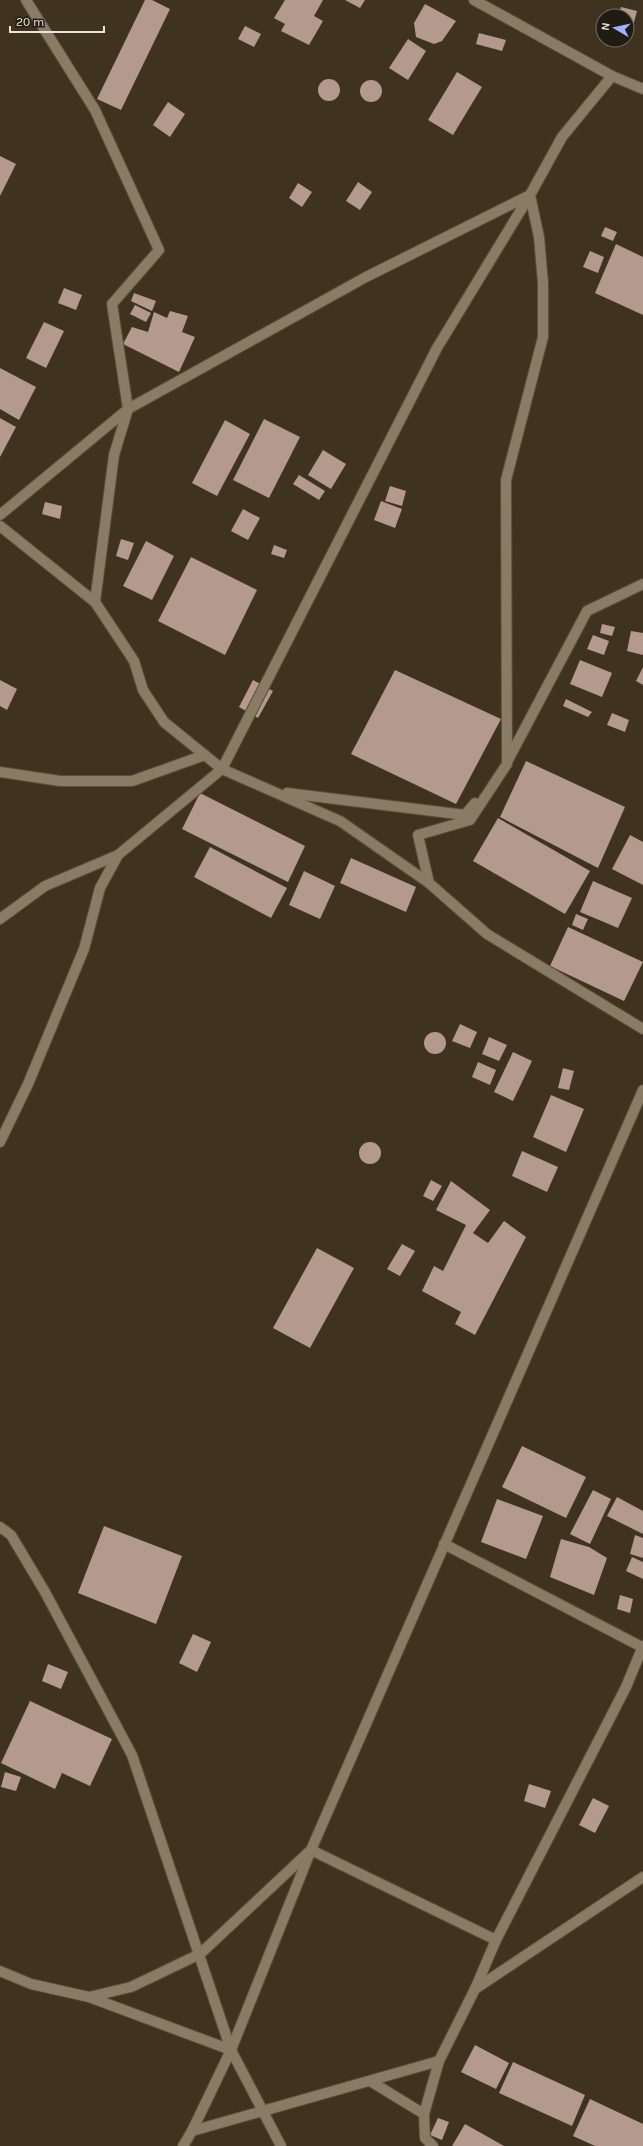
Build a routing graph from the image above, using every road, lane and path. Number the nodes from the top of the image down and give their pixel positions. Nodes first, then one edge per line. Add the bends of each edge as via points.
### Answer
1 (26, 0) edge
2 (474, 0) edge
3 (612, 76) junction
4 (643, 89) edge
5 (530, 195) junction
6 (128, 409) junction
7 (0, 515) edge
8 (0, 526) edge
9 (643, 584) edge
10 (95, 602) junction
11 (205, 755) junction
12 (507, 764) junction
13 (222, 769) junction
14 (0, 772) edge
15 (277, 792) junction
16 (118, 855) junction
17 (429, 883) junction
18 (0, 919) edge
19 (643, 1029) edge
20 (643, 1090) edge
21 (0, 1142) edge
22 (0, 1527) edge
23 (444, 1544) junction
24 (643, 1646) edge
25 (311, 1850) junction
26 (643, 1877) edge
27 (496, 1940) junction
28 (200, 1954) junction
29 (0, 1971) edge
30 (475, 1989) junction
31 (89, 1997) junction
32 (231, 2050) junction
33 (439, 2061) junction
34 (370, 2081) junction
35 (263, 2111) junction
36 (424, 2114) junction
37 (192, 2131) junction
38 (183, 2146) edge
39 (281, 2146) edge
40 (433, 2146) edge

1 - 6 street via 95,110 159,250 112,304
2 - 3 street
3 - 4 street
3 - 5 street via 562,137
5 - 6 street via 366,277
5 - 12 street via 539,237 543,283 543,337 506,480
5 - 13 street via 437,348
6 - 7 street
6 - 10 street via 114,455
8 - 10 street
9 - 12 street via 587,610
10 - 11 street via 134,661 143,690 164,722
11 - 13 street
11 - 14 street via 132,782 60,781
12 - 15 street via 465,814
12 - 17 street via 470,820 418,835
13 - 15 street
13 - 16 street
15 - 17 street via 340,821
16 - 18 street via 45,886
16 - 21 street via 100,888 84,949 28,1084
17 - 19 street via 487,934
20 - 23 street
22 - 28 street via 11,1536 45,1592 132,1755
23 - 24 street
23 - 25 street
24 - 27 street via 626,1687
25 - 27 street
25 - 28 street
25 - 32 street
26 - 30 street
27 - 30 street
28 - 31 street via 131,1987
28 - 32 street
29 - 31 street via 31,1984
30 - 33 street
31 - 32 street
32 - 35 street
32 - 37 street
33 - 34 street
33 - 36 street
34 - 35 street
34 - 36 street
35 - 37 street
35 - 39 street
36 - 40 street via 425,2138
37 - 38 street

